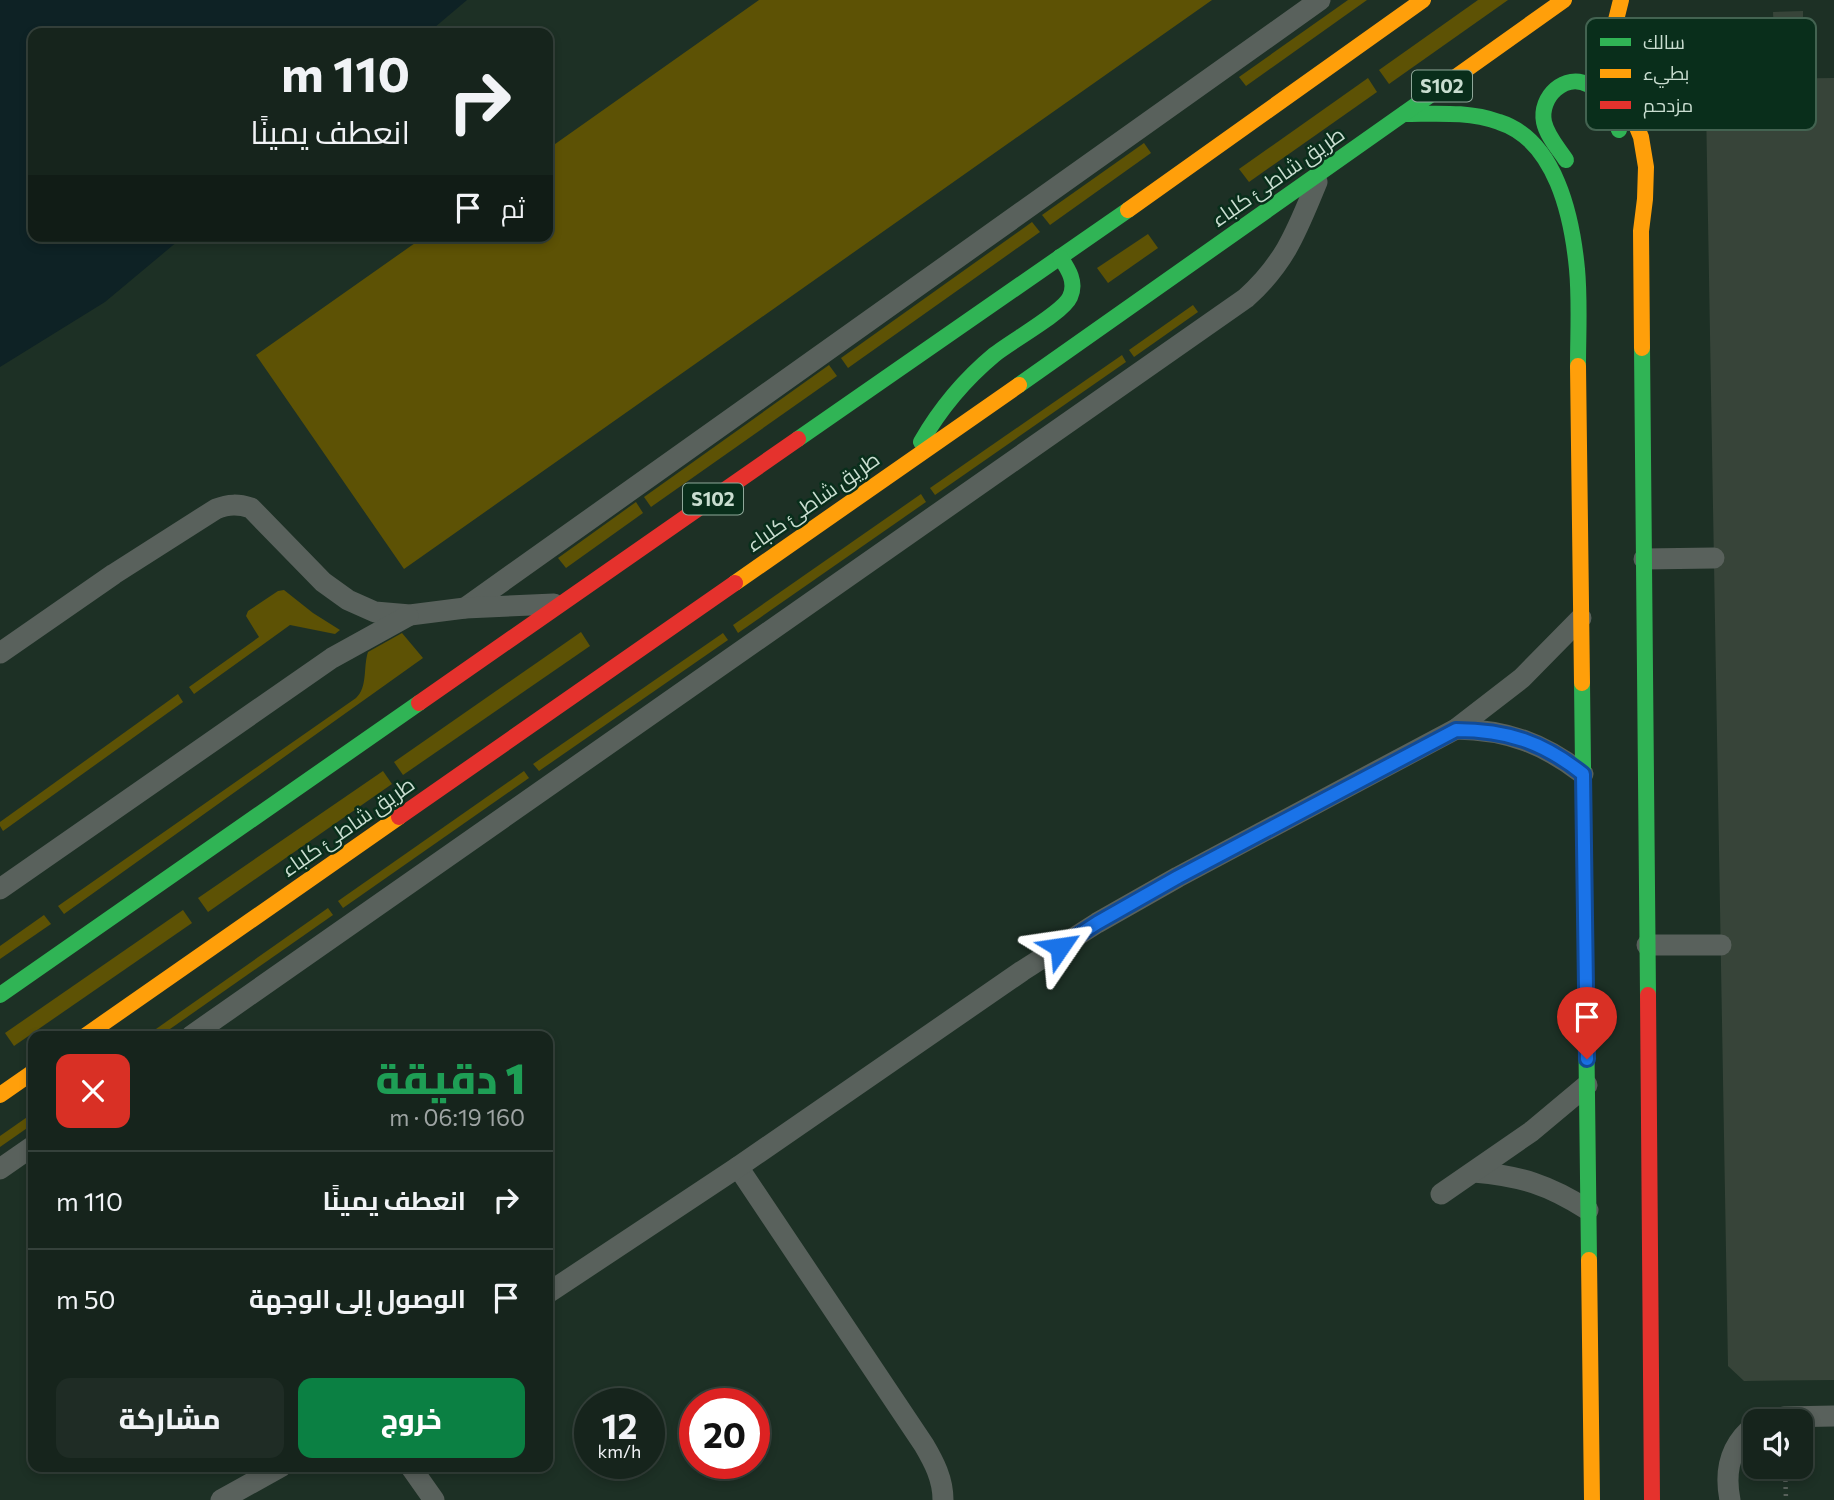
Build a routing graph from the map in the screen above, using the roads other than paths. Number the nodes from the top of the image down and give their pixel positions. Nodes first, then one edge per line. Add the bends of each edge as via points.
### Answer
1 (1320, 0) edge
2 (1423, 0) edge
3 (1564, 0) edge
4 (1621, 0) edge
5 (1616, 18) edge
6 (1586, 83) edge
7 (1404, 114) junction
8 (1619, 130) edge
9 (1639, 130) edge
10 (1621, 141) dead end
11 (1573, 171) dead end
12 (1321, 173) junction
13 (1630, 179) dead end
14 (1583, 211) dead end
15 (1641, 231) junction
16 (1060, 257) junction
17 (1577, 270) junction
18 (912, 459) junction
19 (1714, 558) dead end
20 (1644, 559) junction
21 (563, 603) junction
22 (465, 608) junction
23 (410, 615) junction
24 (1581, 618) junction
25 (0, 653) edge
26 (1456, 730) junction
27 (1583, 774) junction
28 (0, 889) edge
29 (1647, 945) junction
30 (1721, 945) dead end
31 (0, 995) edge
32 (92, 1031) edge
33 (198, 1031) edge
34 (28, 1075) edge
35 (1587, 1085) junction
36 (0, 1095) edge
37 (28, 1149) edge
38 (738, 1167) junction
39 (0, 1169) edge
40 (1474, 1172) junction
41 (1441, 1194) dead end
42 (1588, 1210) junction
43 (553, 1290) edge
44 (1813, 1416) edge
45 (1834, 1416) edge
46 (1743, 1436) edge
47 (271, 1472) edge
48 (414, 1472) edge
49 (221, 1500) edge
50 (434, 1500) edge
51 (943, 1500) edge
52 (1592, 1500) edge
53 (1652, 1500) edge
54 (1730, 1500) edge

1 - 22 lane
2 - 16 main road, S102
3 - 7 main road, طريق شاطئ كلباء / S102
4 - 5 main road
6 - 11 main road via 1567,82 1557,87 1544,105 1551,140
7 - 12 main road, طريق شاطئ كلباء / S102
7 - 17 main road via 1492,119 1531,142 1558,180
8 - 10 main road
9 - 15 main road via 1646,187
12 - 18 main road, طريق شاطئ كلباء / S102
12 - 33 lane via 1284,254 1246,298
13 - 15 main road
14 - 17 main road
15 - 20 main road
16 - 18 main road via 1072,277 1066,305 1008,345 963,384
16 - 21 main road, S102
17 - 24 main road
18 - 32 main road, طريق شاطئ كلباء / S102
19 - 20 lane
20 - 29 main road
21 - 22 lane
21 - 31 main road, S102
22 - 23 lane
23 - 25 lane via 375,612 348,600 323,582 251,508 226,505 114,574
23 - 28 lane via 309,674
24 - 26 lane via 1522,678
24 - 27 main road
26 - 27 lane via 1524,739
26 - 38 lane via 1097,923
27 - 35 main road
29 - 30 lane
29 - 53 main road
34 - 36 main road
35 - 40 lane
35 - 42 main road
37 - 39 lane
38 - 43 lane
38 - 51 lane via 924,1445 936,1467
40 - 41 lane
40 - 42 lane via 1523,1178
42 - 52 main road
44 - 45 lane
46 - 54 lane via 1731,1460
47 - 49 lane
48 - 50 lane

